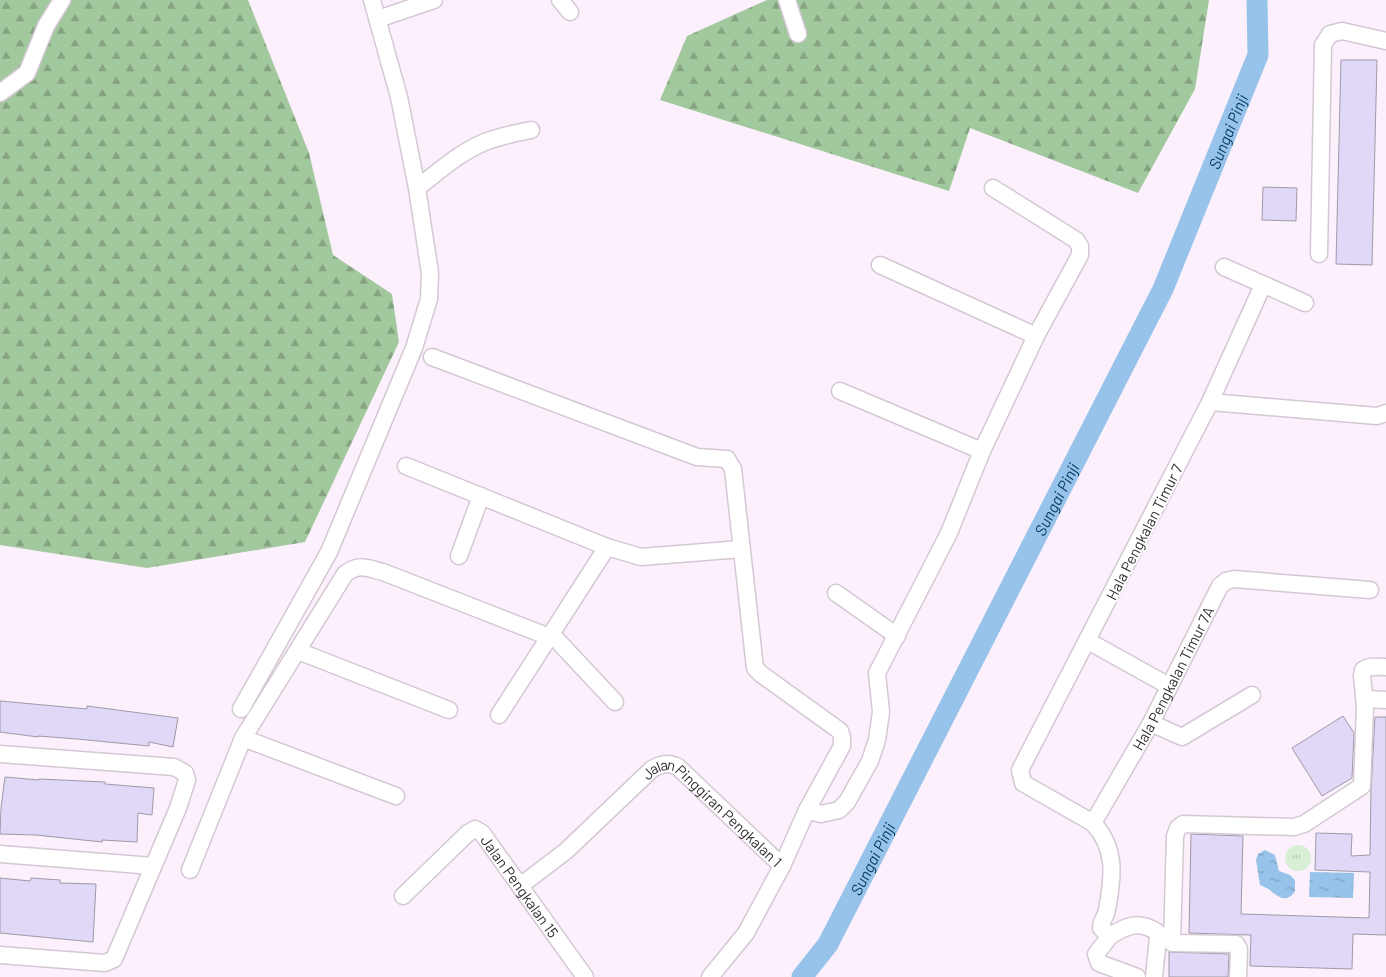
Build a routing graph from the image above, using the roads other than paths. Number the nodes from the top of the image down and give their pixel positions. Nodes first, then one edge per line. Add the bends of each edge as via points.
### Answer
1 (62, 0) edge
2 (372, 0) edge
3 (434, 0) edge
4 (787, 0) edge
5 (378, 19) junction
6 (798, 34) dead end
7 (1386, 41) edge
8 (0, 93) edge
9 (531, 130) dead end
10 (416, 188) junction
11 (993, 188) dead end
12 (1319, 254) dead end
13 (880, 265) dead end
14 (1224, 267) dead end
15 (1264, 285) junction
16 (1305, 304) dead end
17 (1036, 336) junction
18 (432, 357) dead end
19 (840, 391) dead end
20 (1210, 402) junction
21 (1386, 413) edge
22 (982, 450) junction
23 (406, 466) dead end
24 (481, 496) junction
25 (606, 547) junction
26 (741, 549) junction
27 (459, 556) dead end
28 (1370, 590) dead end
29 (836, 593) dead end
30 (549, 636) junction
31 (897, 636) junction
32 (1088, 641) junction
33 (298, 651) junction
34 (1386, 667) edge
35 (1170, 686) junction
36 (1252, 695) dead end
37 (1364, 699) junction
38 (1386, 700) edge
39 (615, 702) dead end
40 (241, 709) dead end
41 (449, 710) dead end
42 (499, 715) dead end
43 (1152, 723) junction
44 (243, 738) junction
45 (0, 754) edge
46 (396, 796) dead end
47 (807, 810) junction
48 (1093, 823) junction
49 (0, 854) edge
50 (153, 866) junction
51 (782, 866) junction
52 (190, 870) dead end
53 (520, 886) junction
54 (403, 896) dead end
55 (1110, 936) junction
56 (0, 955) edge
57 (585, 977) edge
58 (710, 977) edge
59 (1137, 977) edge
60 (1154, 977) edge
61 (1238, 977) edge

1 - 8 street via 46,26 27,73
2 - 5 street
3 - 5 street
4 - 6 street
5 - 10 street via 399,97
7 - 12 street via 1342,31 1330,34 1323,45
9 - 10 street via 484,143 444,166
10 - 40 street via 430,273 429,300 414,348 329,552
11 - 17 street via 1076,240 1080,246 1080,255
13 - 17 street
14 - 15 street
15 - 16 street
15 - 20 street, Hala Pengkalan Timur 7
17 - 22 street
18 - 26 street via 697,457 727,460 733,469
19 - 22 street
20 - 21 street via 1377,416
20 - 32 street, Hala Pengkalan Timur 7
22 - 31 street via 949,533
23 - 24 street
24 - 25 street
24 - 27 street
25 - 26 street via 641,558
25 - 30 street
26 - 47 street via 755,668 840,730 842,737 842,746
28 - 35 street, Hala Pengkalan Timur 7A via 1226,581 1220,586
29 - 31 street
30 - 33 street via 383,572 353,567 344,574
30 - 39 street via 558,640
30 - 42 street
31 - 47 street via 877,674 881,712 870,761 839,810 821,814
32 - 35 street
32 - 48 street, Hala Pengkalan Timur 7 via 1020,770 1020,776 1022,783
33 - 41 street
33 - 44 street
34 - 37 street via 1373,666 1363,670
35 - 43 street, Hala Pengkalan Timur 7A
36 - 43 street via 1182,737
37 - 38 street
37 - 61 street via 1362,786 1304,824 1294,827 1183,824 1178,828 1175,836 1172,943 1236,944
43 - 48 street, Hala Pengkalan Timur 7A
44 - 46 street
44 - 52 street
45 - 50 street via 174,768 185,773 187,780 178,808
47 - 51 street
48 - 55 street via 1108,845 1112,862 1106,913 1101,926
49 - 50 street
50 - 56 street via 114,959 105,963
51 - 53 street, Jalan Pinggiran Pengkalan 1 via 678,767 668,764 652,769 566,851
51 - 58 street, Jalan Pinggiran Pengkalan 1 via 746,933
53 - 54 street, Jalan Pengkalan 15 via 482,833 474,829
53 - 57 street, Jalan Pengkalan 15
55 - 59 street via 1096,954 1098,963
55 - 60 street via 1126,926 1135,925 1156,932

